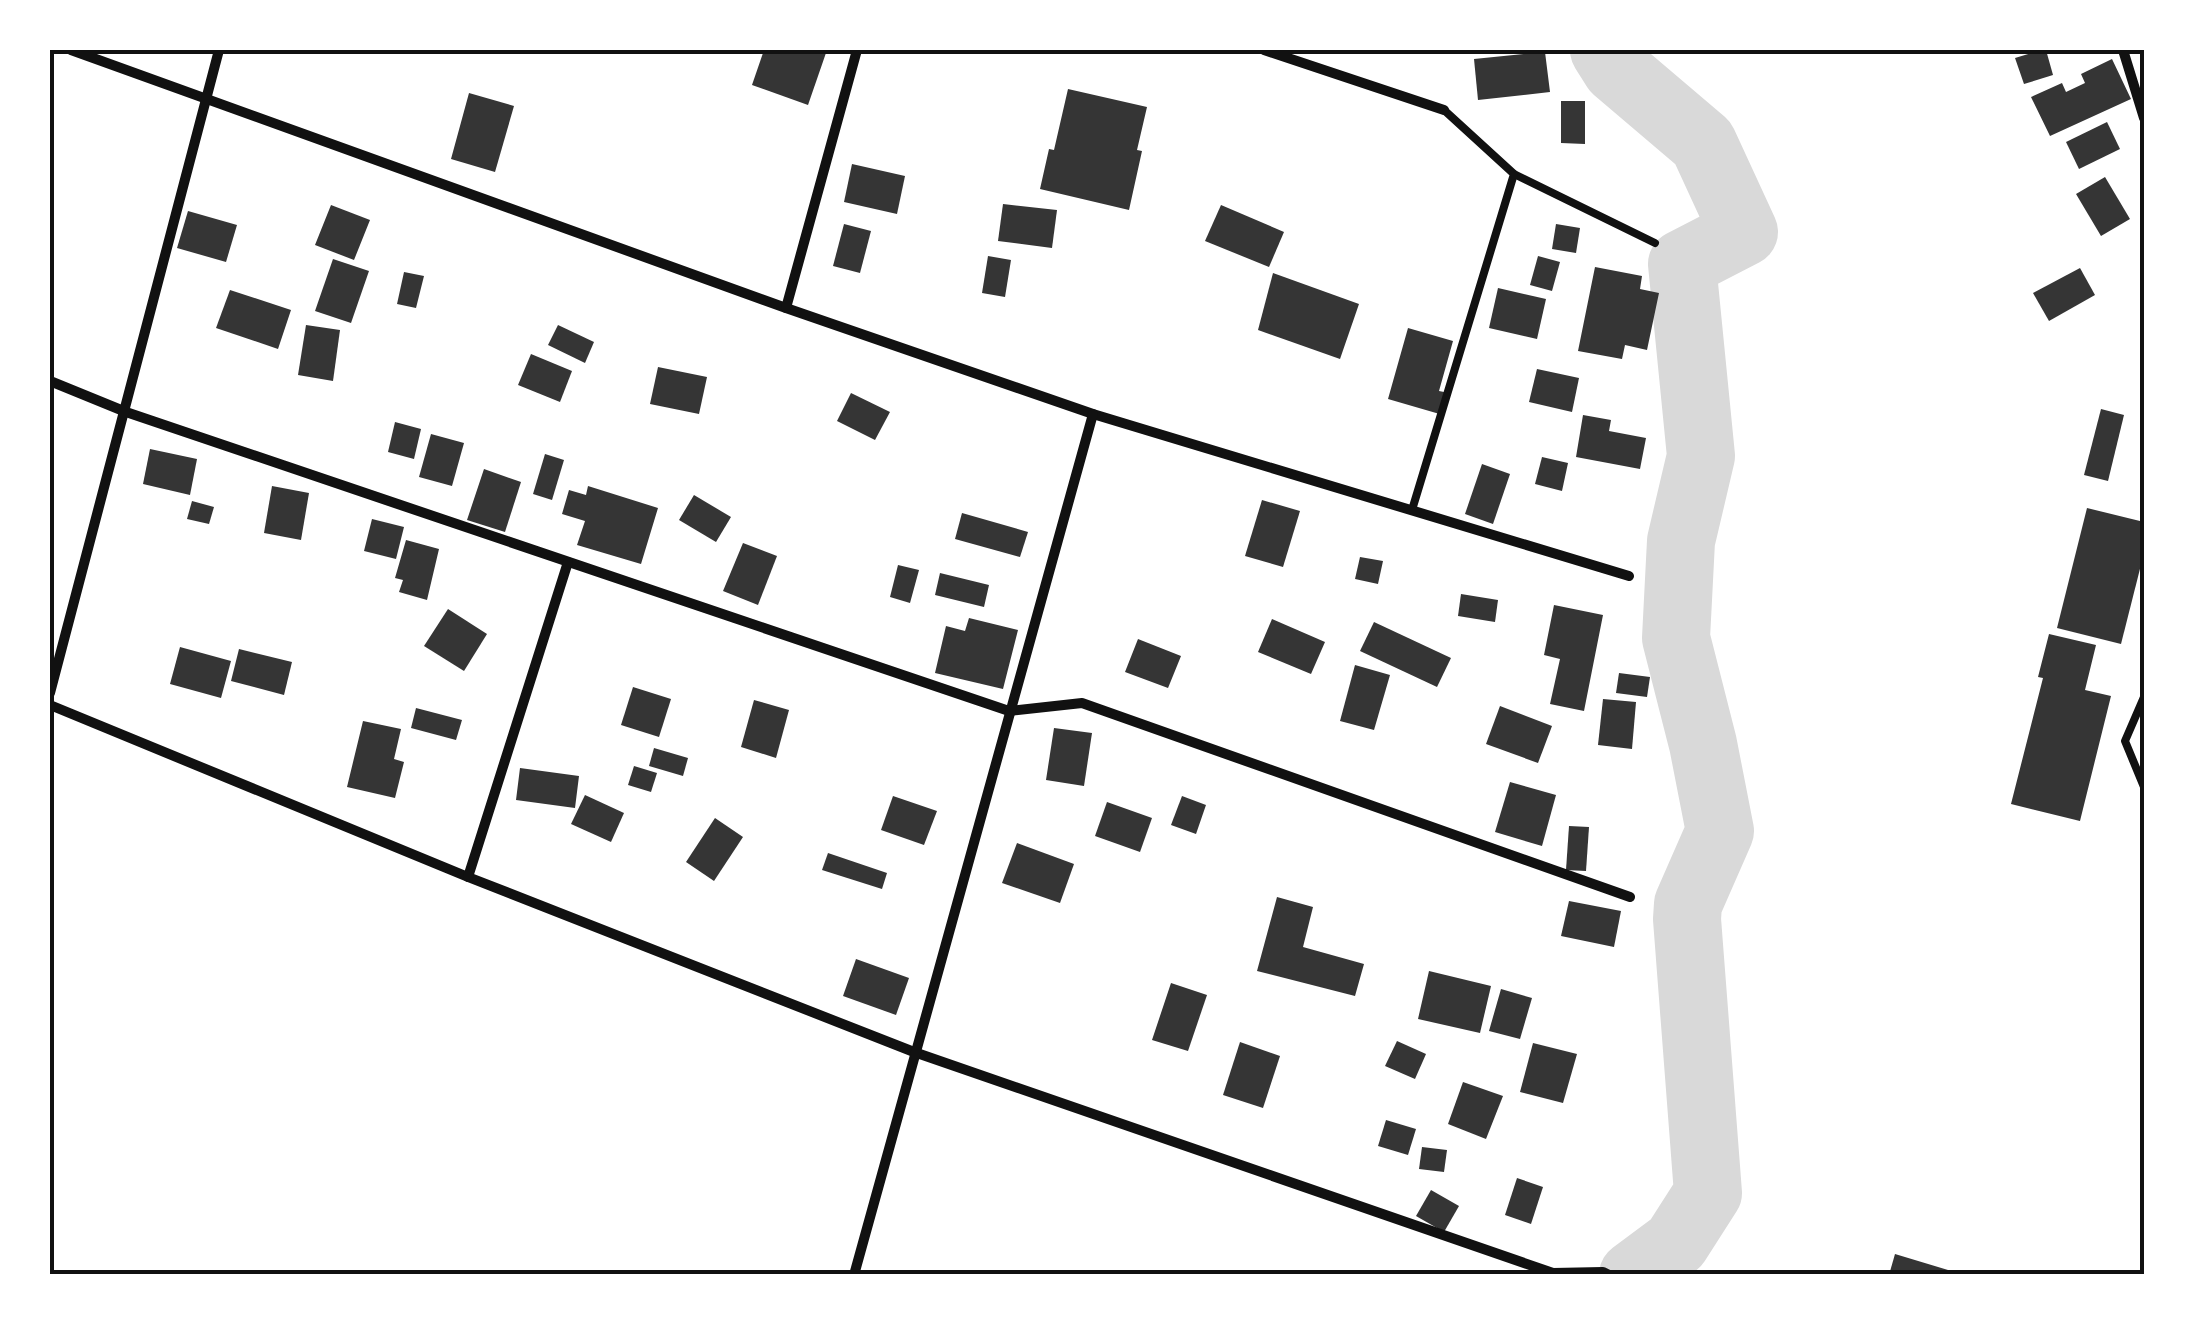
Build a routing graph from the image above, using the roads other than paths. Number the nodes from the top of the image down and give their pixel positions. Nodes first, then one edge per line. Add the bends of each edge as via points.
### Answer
1 (71, 50) edge
2 (219, 50) edge
3 (857, 50) edge
4 (1264, 50) edge
5 (2123, 50) edge
6 (208, 98) junction
7 (1444, 110) joint
8 (2144, 118) edge
9 (1514, 174) junction
10 (1655, 243) dead end
11 (786, 308) junction
12 (50, 380) edge
13 (126, 412) junction
14 (1093, 414) junction
15 (1412, 510) junction
16 (568, 562) junction
17 (1630, 576) dead end
18 (50, 693) edge
19 (2144, 697) edge
20 (50, 705) edge
21 (1009, 712) junction
22 (2144, 787) edge
23 (468, 876) junction
24 (1630, 897) dead end
25 (914, 1052) junction
26 (1606, 1273) edge
27 (854, 1275) edge

1 - 6 street
2 - 6 street
3 - 11 street
4 - 7 street
5 - 8 street
6 - 11 street
6 - 13 street
7 - 9 lane
9 - 10 lane
9 - 15 lane
11 - 14 street
12 - 13 street
13 - 16 street
13 - 18 street
14 - 15 street
14 - 21 street
15 - 17 street
16 - 21 street
16 - 23 street
19 - 22 lane via 2124,741
20 - 23 street
21 - 24 street via 1082,703
21 - 25 street
23 - 25 street
25 - 26 street via 1553,1273
25 - 27 street

